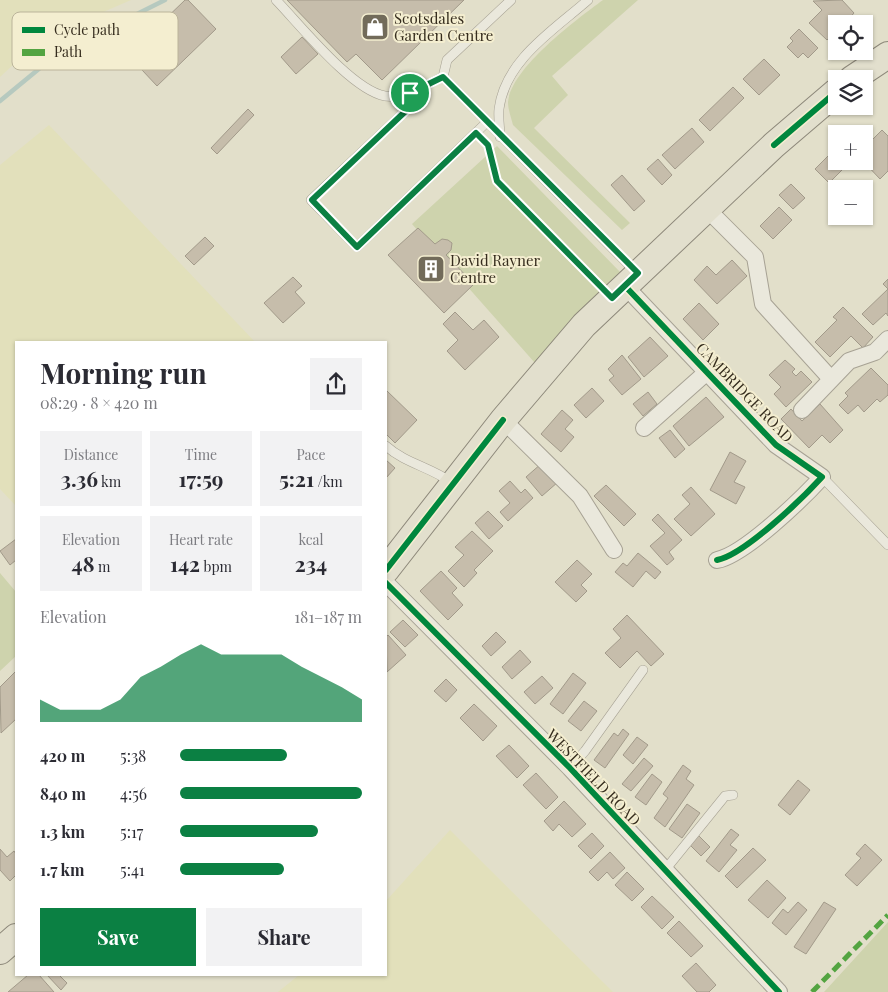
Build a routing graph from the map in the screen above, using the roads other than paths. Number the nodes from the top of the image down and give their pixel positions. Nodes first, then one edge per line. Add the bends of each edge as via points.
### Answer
1 (276, 0) edge
2 (511, 0) edge
3 (588, 0) edge
4 (888, 55) edge
5 (866, 70) edge
6 (443, 77) junction
7 (410, 93) junction
8 (828, 99) edge
9 (487, 122) junction
10 (500, 137) junction
11 (706, 208) junction
12 (631, 279) junction
13 (888, 339) edge
14 (708, 371) junction
15 (831, 379) junction
16 (802, 410) dead end
17 (503, 420) junction
18 (644, 428) dead end
19 (387, 447) edge
20 (822, 477) junction
21 (453, 484) junction
22 (888, 545) edge
23 (614, 550) dead end
24 (717, 560) dead end
25 (387, 569) edge
26 (387, 585) edge
27 (644, 670) dead end
28 (570, 768) junction
29 (733, 795) dead end
30 (665, 870) junction
31 (15, 938) edge
32 (0, 951) edge
33 (778, 992) edge

1 - 7 lane via 348,74 368,90 386,96
2 - 6 lane via 447,60
3 - 10 lane via 535,46 512,72 499,109
4 - 5 main road
6 - 7 lane
6 - 9 lane
7 - 9 lane via 411,106 312,200 357,247
8 - 11 main road
9 - 10 lane
10 - 12 lane
11 - 12 main road
11 - 15 street via 755,256 764,304
12 - 14 street, CAMBRIDGE ROAD
12 - 17 main road via 584,325
13 - 15 street via 875,352 849,361
14 - 18 street
14 - 20 street, CAMBRIDGE ROAD via 776,445
15 - 16 street
17 - 21 main road
17 - 23 street via 580,496
19 - 21 lane
20 - 22 lane, CAMBRIDGE ROAD
20 - 24 street via 788,511 740,549
21 - 25 main road
26 - 28 street, WESTFIELD ROAD
27 - 28 lane
28 - 30 street, WESTFIELD ROAD
29 - 30 lane via 725,796
30 - 33 street, WESTFIELD ROAD
31 - 32 main road

